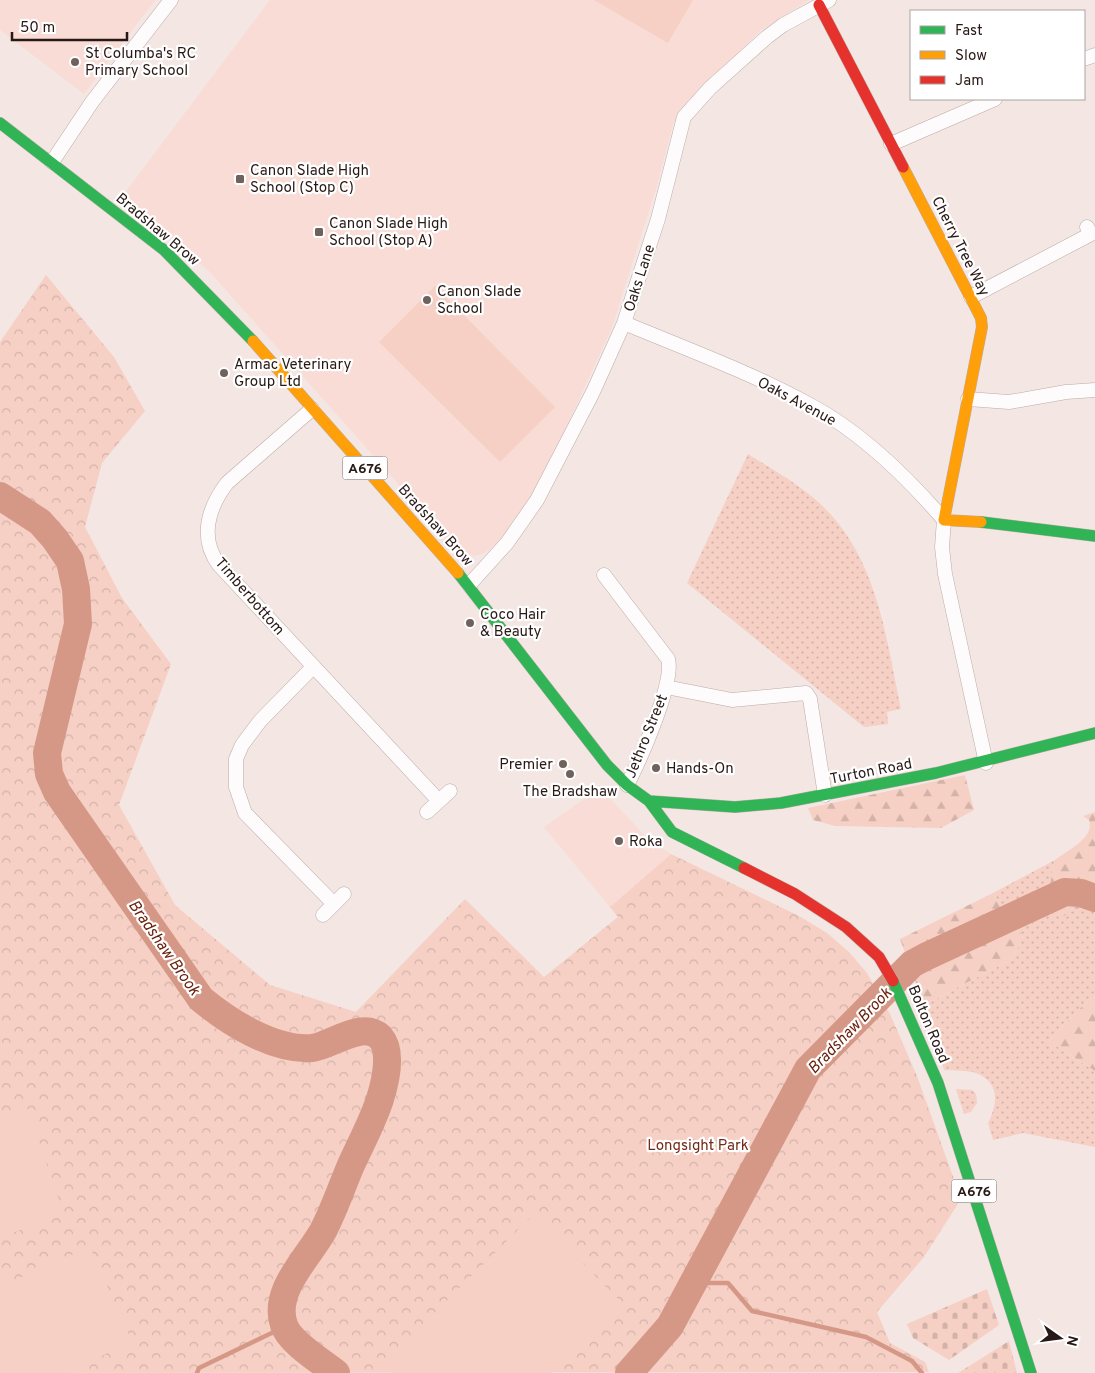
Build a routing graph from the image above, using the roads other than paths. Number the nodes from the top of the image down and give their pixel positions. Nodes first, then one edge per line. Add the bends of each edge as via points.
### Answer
1 (171, 0) edge
2 (824, 2) edge
3 (993, 100) edge
4 (0, 123) edge
5 (891, 144) junction
6 (52, 162) junction
7 (1087, 227) dead end
8 (971, 298) junction
9 (624, 323) junction
10 (1095, 390) edge
11 (968, 399) junction
12 (312, 409) junction
13 (944, 520) junction
14 (1095, 536) edge
15 (604, 575) dead end
16 (469, 585) junction
17 (314, 667) junction
18 (666, 687) junction
19 (1095, 733) edge
20 (986, 763) junction
21 (627, 785) junction
22 (450, 791) dead end
23 (825, 795) junction
24 (439, 801) junction
25 (649, 801) junction
26 (427, 812) dead end
27 (344, 894) dead end
28 (334, 904) junction
29 (323, 915) dead end
30 (1031, 1373) edge

1 - 6 street via 92,102
2 - 5 main road, Cherry Tree Way
2 - 9 street, Oaks Lane via 767,37 710,88 684,117 658,218
3 - 5 street
4 - 6 main road, A676
5 - 8 main road, Cherry Tree Way
6 - 12 main road, Bradshaw Brow / A676 via 164,250 244,331
7 - 8 street via 1091,234
8 - 11 main road, Cherry Tree Way via 982,327
9 - 13 street, Oaks Avenue via 813,406 886,461
9 - 16 street, Oaks Lane via 594,392 537,500 507,543
10 - 11 street via 1009,402
11 - 13 main road, Cherry Tree Way
12 - 16 main road, Bradshaw Brow / A676
12 - 17 street, Timberbottom via 227,483 212,506 207,533 209,546 219,565
13 - 14 main road via 969,520
13 - 20 street via 945,574
15 - 18 street, Jethro Street via 668,659 670,674
16 - 21 main road, Bradshaw Brow / A676 via 607,765
17 - 24 street, Timberbottom
17 - 28 street via 250,732 236,760 236,787 245,813
18 - 21 street, Jethro Street
18 - 23 street via 732,700 806,694 810,699
19 - 20 main road, Turton Road
20 - 23 main road, Turton Road
21 - 25 main road, Bradshaw Brow / A676
22 - 24 street
23 - 25 main road, Turton Road via 745,807
24 - 26 street
25 - 30 main road, Bolton Road / A676 via 672,832 795,894 846,927 879,957 909,1013 938,1083
27 - 28 street
28 - 29 street

